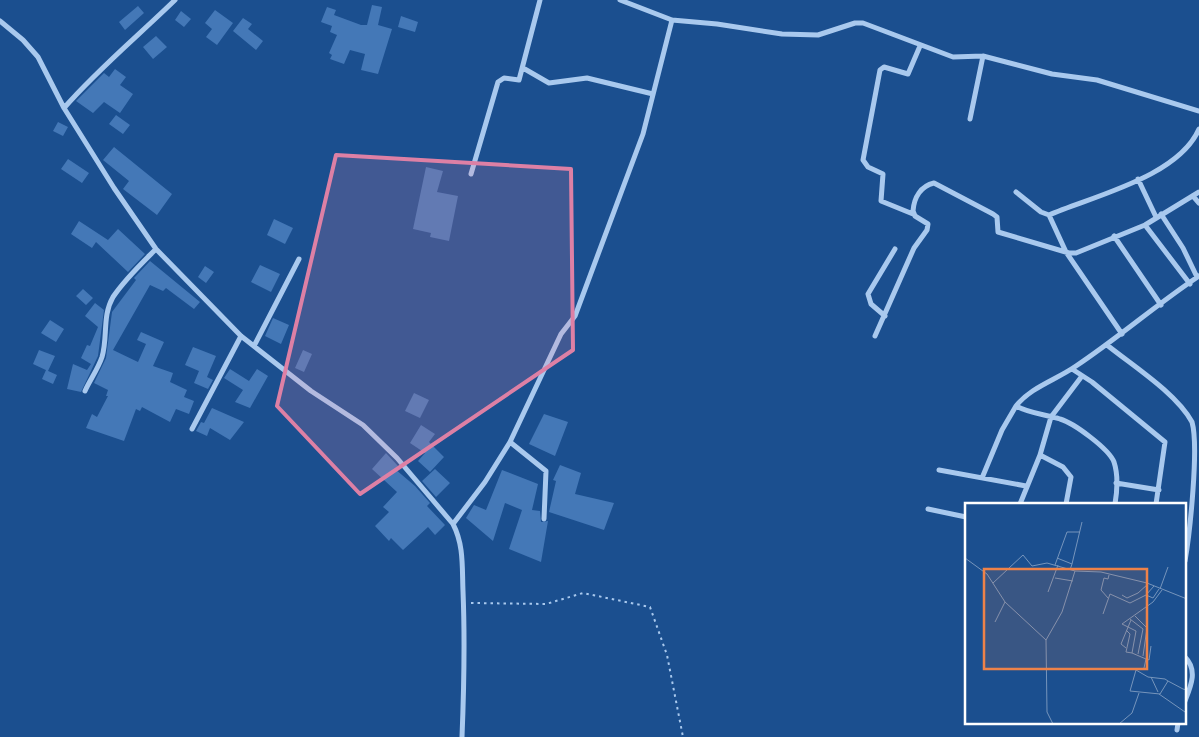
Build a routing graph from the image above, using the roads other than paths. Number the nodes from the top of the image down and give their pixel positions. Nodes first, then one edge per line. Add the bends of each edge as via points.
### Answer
1 (174, 0) edge
2 (540, 0) edge
3 (620, 0) edge
4 (638, 0) edge
5 (636, 8) junction
6 (672, 20) junction
7 (0, 21) edge
8 (920, 46) junction
9 (983, 56) junction
10 (523, 68) junction
11 (653, 94) junction
12 (64, 108) junction
13 (1199, 111) edge
14 (970, 118) dead end
15 (1199, 128) edge
16 (471, 174) dead end
17 (1138, 179) junction
18 (1016, 192) dead end
19 (1199, 192) edge
20 (1193, 196) junction
21 (1199, 203) edge
22 (913, 214) junction
23 (1049, 215) junction
24 (1159, 216) junction
25 (1145, 225) junction
26 (1114, 236) junction
27 (156, 249) junction
28 (895, 249) dead end
29 (1066, 252) junction
30 (299, 259) dead end
31 (1198, 276) edge
32 (1190, 284) junction
33 (1161, 304) junction
34 (885, 316) junction
35 (1122, 334) junction
36 (242, 336) junction
37 (874, 336) dead end
38 (1107, 345) junction
39 (254, 346) junction
40 (1072, 369) junction
41 (1082, 376) junction
42 (84, 391) dead end
43 (1016, 406) junction
44 (1051, 417) junction
45 (192, 429) dead end
46 (510, 442) junction
47 (1040, 454) junction
48 (939, 470) dead end
49 (982, 478) junction
50 (1116, 483) junction
51 (1026, 486) junction
52 (1159, 490) junction
53 (1020, 503) edge
54 (1066, 503) edge
55 (1115, 503) edge
56 (1156, 503) edge
57 (928, 509) dead end
58 (965, 517) edge
59 (544, 519) dead end
60 (453, 524) junction
61 (1186, 556) edge
62 (1186, 658) edge
63 (1191, 663) junction
64 (1199, 665) edge
65 (1186, 698) edge
66 (1178, 724) edge
67 (1177, 730) dead end
68 (462, 737) edge

1 - 12 street via 92,77
2 - 10 street
3 - 5 street
4 - 5 street
5 - 6 street
6 - 8 street via 803,36 863,23
6 - 11 street
7 - 12 street via 38,57
8 - 9 street via 953,57
8 - 22 street via 908,74 884,67 880,70 863,160 868,167 883,174 881,201
9 - 13 street via 1052,74 1097,80
9 - 14 street
10 - 11 street via 549,83 587,78
10 - 16 street via 518,81 504,78 498,82
11 - 46 street via 640,143 575,316 561,334
12 - 27 street
15 - 17 street via 1183,152
17 - 23 street
17 - 24 street
18 - 23 street
19 - 20 street
20 - 21 street
20 - 24 street
22 - 29 street via 913,205 922,188 934,183 997,217 998,232
22 - 34 street via 928,224 928,230 914,248
23 - 29 street
24 - 25 street
24 - 31 street via 1183,248
25 - 26 street
25 - 32 street
26 - 29 street via 1076,253
26 - 33 street
27 - 36 street
27 - 42 street via 134,270 113,298 106,318 102,358
28 - 34 street via 868,294 871,304
29 - 35 street
30 - 39 street
31 - 32 street
32 - 33 street
33 - 35 street
34 - 37 street
35 - 38 street
36 - 39 street
36 - 45 street
38 - 40 street
38 - 61 street via 1179,404 1198,437
39 - 60 street via 311,391 363,425 397,458
40 - 41 street
40 - 43 street via 1028,393
41 - 44 street
41 - 52 street via 1165,442
43 - 44 street
43 - 49 street
44 - 47 street
44 - 50 street via 1068,422 1108,452 1114,461
46 - 59 street via 546,471
46 - 60 street
47 - 51 street
47 - 54 street via 1063,467 1071,477
48 - 49 street
49 - 51 street
50 - 52 street
50 - 55 street
51 - 53 street
52 - 56 street
57 - 58 street
60 - 68 street via 459,536 463,593 465,672
62 - 63 street
63 - 64 street
63 - 65 street via 1193,679
66 - 67 street

